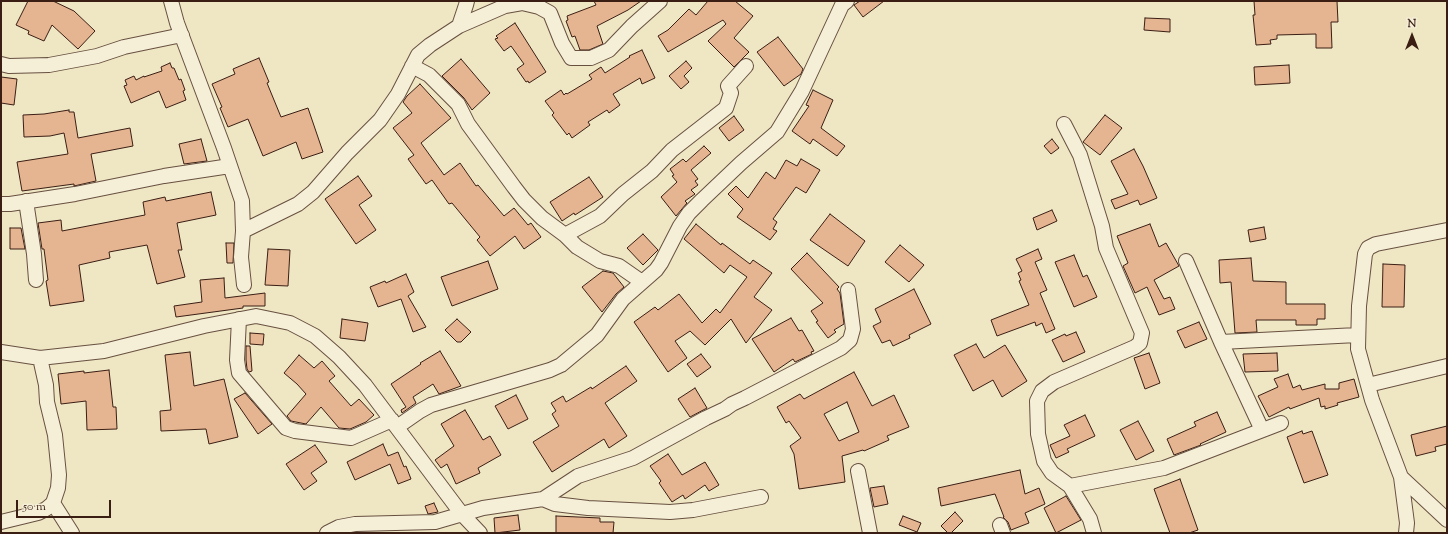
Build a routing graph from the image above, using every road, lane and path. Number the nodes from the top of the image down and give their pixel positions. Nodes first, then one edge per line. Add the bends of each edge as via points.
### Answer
1 (171, 1) edge
2 (467, 1) edge
3 (660, 1) edge
4 (847, 1) edge
5 (459, 26) junction
6 (182, 35) junction
7 (1, 64) edge
8 (412, 66) junction
9 (746, 66) dead end
10 (1064, 124) dead end
11 (230, 166) junction
12 (26, 202) junction
13 (1, 204) edge
14 (1447, 230) edge
15 (243, 231) junction
16 (565, 235) junction
17 (1186, 261) dead end
18 (36, 280) dead end
19 (642, 282) junction
20 (244, 285) dead end
21 (848, 290) dead end
22 (239, 319) junction
23 (1357, 334) junction
24 (1221, 342) junction
25 (1, 352) edge
26 (40, 358) junction
27 (1447, 366) edge
28 (1368, 385) junction
29 (1281, 423) dead end
30 (394, 424) junction
31 (1262, 430) junction
32 (858, 471) dead end
33 (1400, 477) junction
34 (1070, 486) junction
35 (761, 497) dead end
36 (543, 499) junction
37 (53, 503) junction
38 (461, 513) junction
39 (1447, 520) edge
40 (1, 522) edge
41 (72, 533) edge
42 (327, 533) edge
43 (480, 533) edge
44 (870, 533) edge
45 (1094, 533) edge
46 (1406, 533) edge

1 - 6 street
2 - 5 street
3 - 5 street via 609,50 591,58 570,58 550,13 539,7 522,3 505,6
4 - 19 street via 842,5 802,91 777,132 694,209 680,226 661,263
5 - 8 street via 418,55
6 - 7 street via 49,65
6 - 11 street
8 - 15 street via 398,94 380,120 313,192 298,204
8 - 16 street via 429,75 458,104 468,124 524,200 542,218
9 - 16 street via 728,86 731,93 726,108 672,150 600,216
10 - 34 street via 1080,155 1102,226 1106,248 1142,334 1140,343 1054,382 1039,396 1038,434 1044,461 1052,473
11 - 12 street
11 - 15 street via 242,201
12 - 13 street
12 - 18 street
14 - 23 street via 1376,244 1368,248 1365,254
15 - 20 street via 241,257
16 - 19 street via 577,247 600,260 619,266
17 - 24 street
19 - 30 street via 623,299 601,332 561,365 431,405
21 - 36 street via 853,329 850,340 841,348 633,458 578,476
22 - 26 street via 104,351
22 - 30 street via 256,316 290,323 315,336 365,385
22 - 30 street via 236,360 239,373 286,428 351,438
23 - 24 street
23 - 28 street via 1358,349
24 - 31 street
25 - 26 street
26 - 37 street via 55,435 58,467 58,488
27 - 28 street
28 - 33 street
29 - 31 street
30 - 38 street
31 - 34 street via 1164,468
32 - 44 street
33 - 39 street
33 - 46 street via 1407,523
34 - 45 street via 1090,519
35 - 36 street via 670,512 588,508 555,504
36 - 38 street
37 - 40 street via 38,513
37 - 41 street
38 - 42 street via 435,522 355,524 339,527
38 - 43 street

